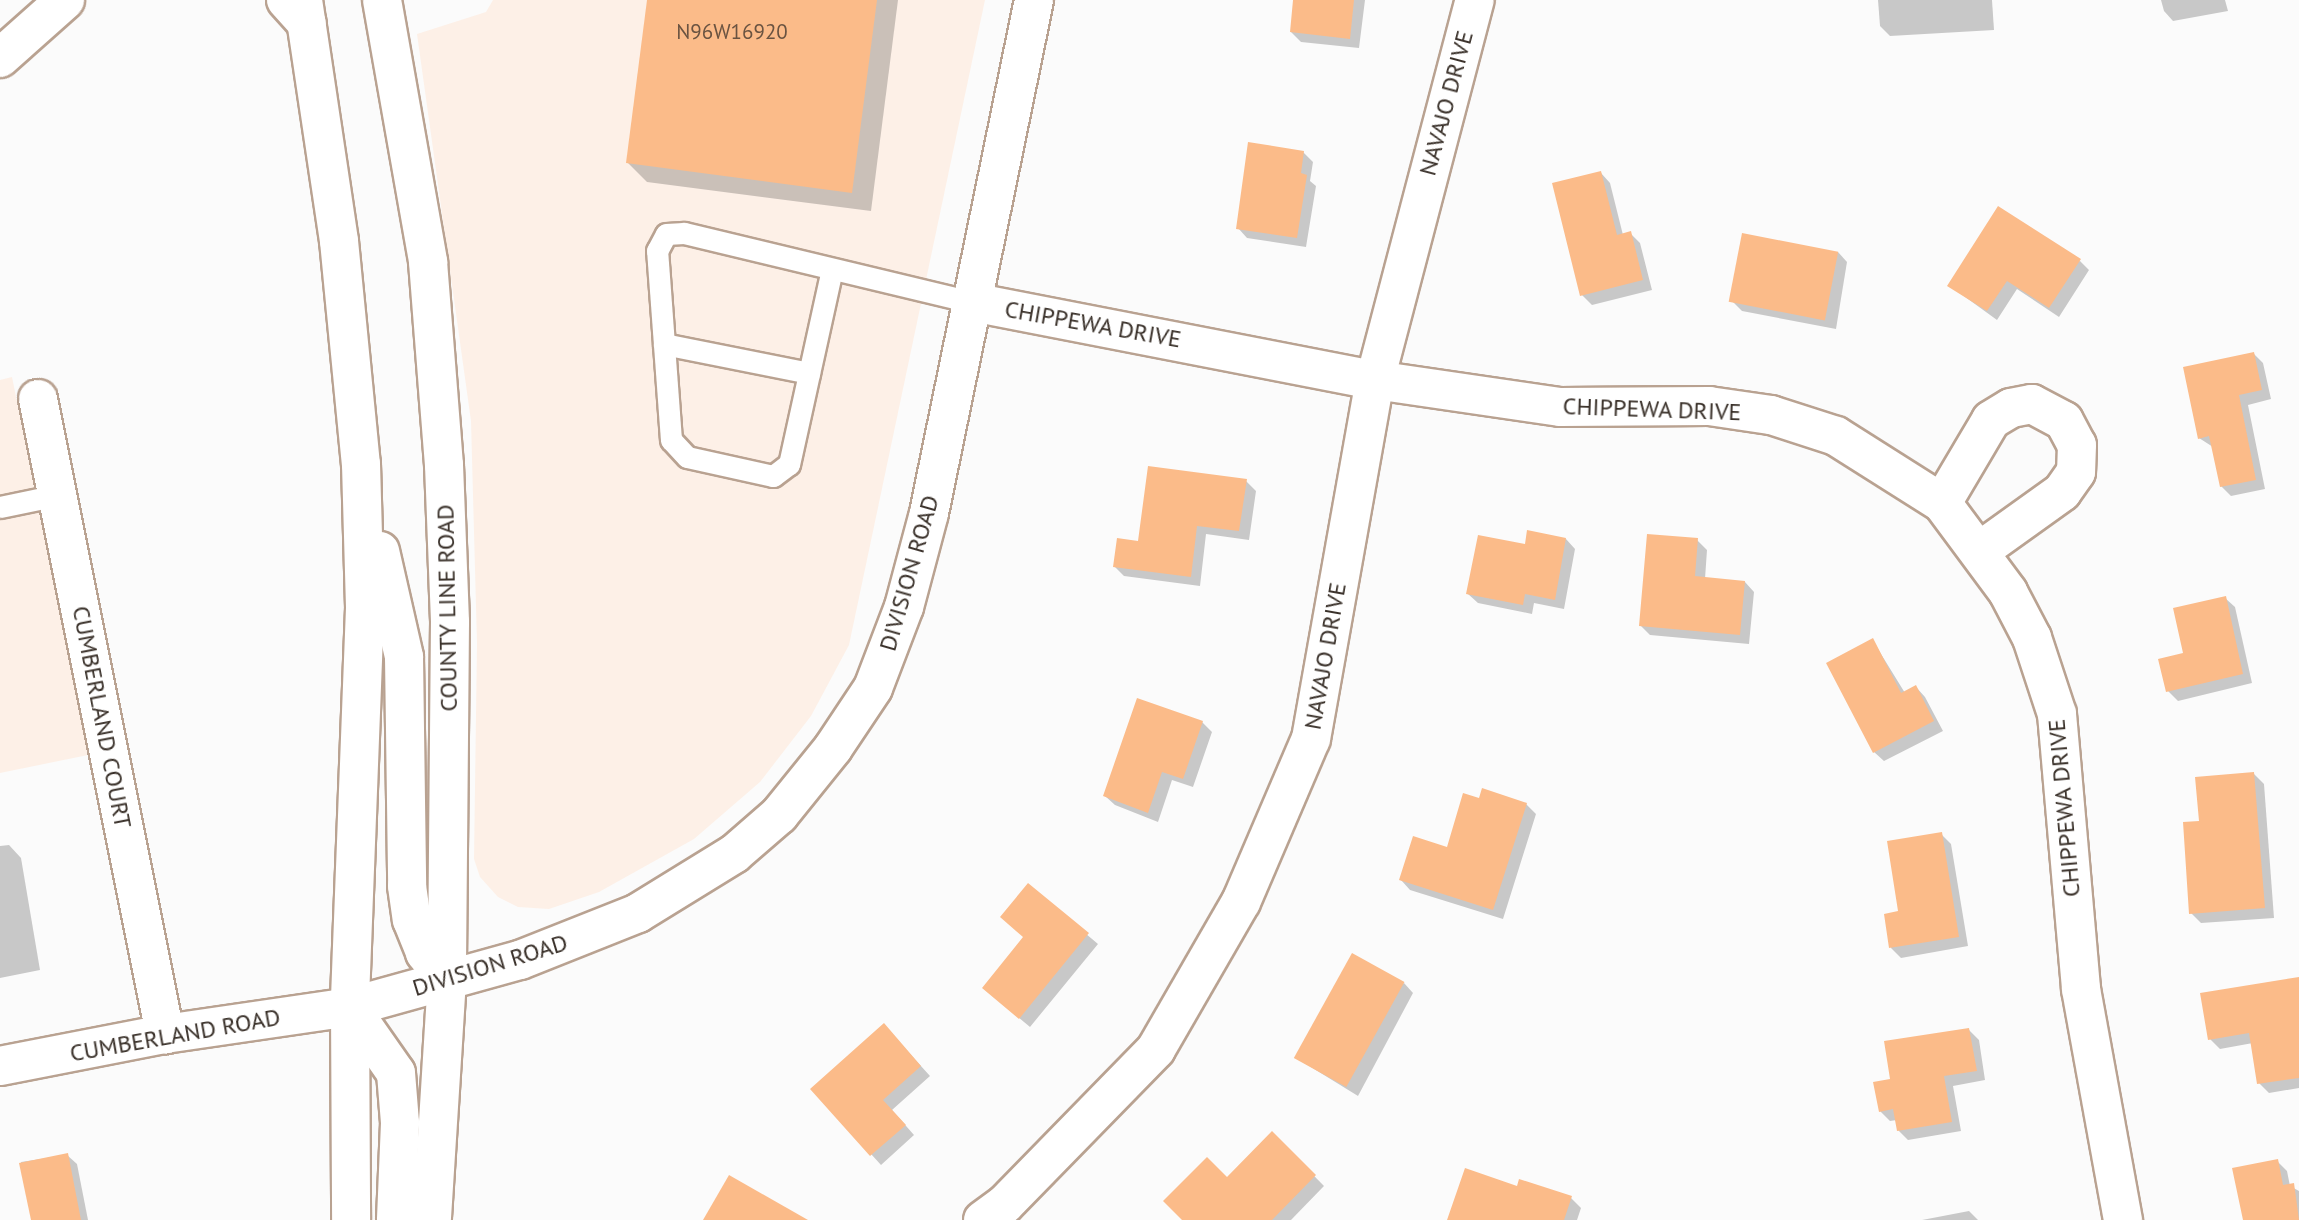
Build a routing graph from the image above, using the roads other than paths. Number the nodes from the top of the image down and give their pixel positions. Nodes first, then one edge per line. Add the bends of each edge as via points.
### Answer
1 (65, 0) edge
2 (382, 0) edge
3 (1034, 0) edge
4 (1475, 0) edge
5 (299, 8) edge
6 (0, 58) edge
7 (832, 269) junction
8 (972, 302) junction
9 (664, 344) junction
10 (809, 373) junction
11 (1375, 380) junction
12 (38, 399) dead end
13 (361, 464) junction
14 (58, 495) junction
15 (1942, 503) junction
16 (0, 507) edge
17 (1980, 550) junction
18 (447, 979) junction
19 (350, 1006) junction
20 (165, 1034) junction
21 (0, 1066) edge
22 (1002, 1215) edge
23 (351, 1220) edge
24 (396, 1220) edge
25 (432, 1220) edge
26 (2123, 1220) edge

1 - 6 main road
2 - 18 main road, COUNTY LINE ROAD via 428,262 439,363 450,622
3 - 8 main road, DIVISION ROAD
4 - 11 main road, NAVAJO DRIVE
5 - 13 main road via 339,240
7 - 8 lane
7 - 9 lane via 684,233 666,234 657,251
7 - 10 lane
8 - 11 main road, CHIPPEWA DRIVE
8 - 18 main road, DIVISION ROAD via 904,607 873,688 833,748 779,816 734,855 688,885 639,913 555,946
9 - 10 lane
9 - 10 lane via 671,440 687,457 774,476 789,464
11 - 15 main road, CHIPPEWA DRIVE via 1560,407 1709,406 1771,415 1836,436
11 - 22 main road, NAVAJO DRIVE via 1311,739 1241,902 1156,1049
12 - 14 main road, CUMBERLAND COURT
13 - 18 main road via 404,657 403,857 412,920 425,953
13 - 19 main road via 364,635
14 - 16 lane
14 - 20 main road, CUMBERLAND COURT
15 - 17 main road, CHIPPEWA DRIVE
15 - 17 main road via 1991,420 2011,408 2032,404 2064,421 2077,445 2076,472 2062,492
17 - 26 main road, CHIPPEWA DRIVE via 2032,638 2057,714 2081,989
18 - 19 main road, DIVISION ROAD
18 - 25 main road, COUNTY LINE ROAD
19 - 20 main road, CUMBERLAND ROAD
19 - 23 main road
19 - 24 main road via 396,1073 400,1124
20 - 21 main road, CUMBERLAND ROAD

